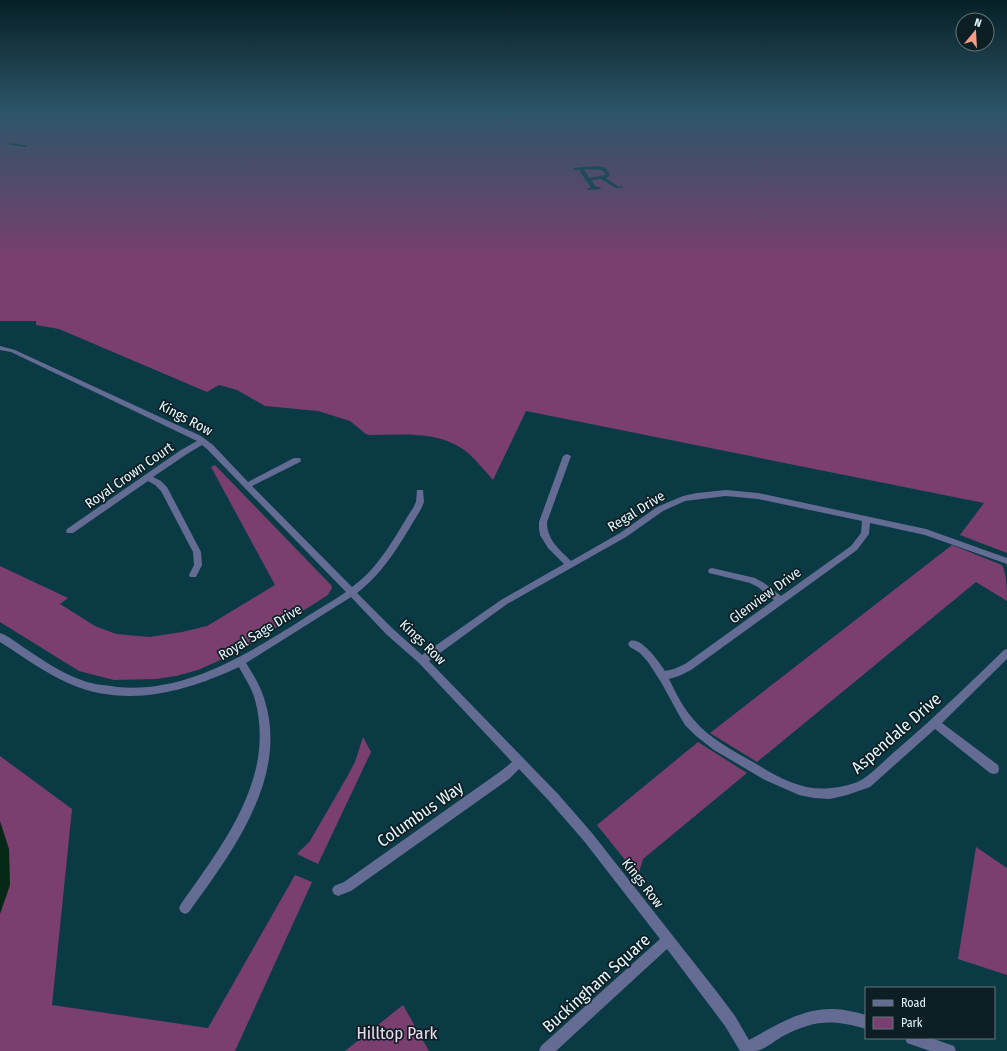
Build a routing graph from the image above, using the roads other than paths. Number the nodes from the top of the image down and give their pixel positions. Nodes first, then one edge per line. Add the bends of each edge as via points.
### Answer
1 (0, 348) edge
2 (203, 441) junction
3 (566, 456) dead end
4 (297, 460) dead end
5 (148, 477) junction
6 (248, 485) junction
7 (420, 492) dead end
8 (866, 519) junction
9 (70, 531) dead end
10 (1007, 561) edge
11 (570, 565) junction
12 (712, 571) dead end
13 (193, 575) dead end
14 (352, 591) junction
15 (780, 601) junction
16 (0, 637) edge
17 (633, 644) dead end
18 (1007, 653) edge
19 (422, 660) junction
20 (241, 662) junction
21 (662, 676) junction
22 (936, 723) junction
23 (520, 762) junction
24 (994, 769) dead end
25 (338, 890) dead end
26 (185, 908) dead end
27 (668, 940) junction
28 (865, 1022) edge
29 (915, 1039) edge
30 (748, 1050) edge
31 (546, 1051) edge
32 (949, 1051) edge

1 - 2 street, Kings Row
2 - 5 street, Royal Crown Court
2 - 6 street, Kings Row
3 - 11 street via 542,528 547,541
4 - 6 street
5 - 9 street, Royal Crown Court
5 - 13 street via 164,489 197,552 198,565
6 - 14 street, Kings Row
7 - 14 street, Royal Sage Drive via 417,509 372,575
8 - 10 street, Regal Drive via 926,532
8 - 11 street, Regal Drive via 752,495 726,493 697,496 683,499 660,510 623,536
8 - 15 street, Glenview Drive via 865,534 854,548
11 - 19 street, Regal Drive via 504,602
12 - 15 street via 752,580
14 - 19 street, Kings Row via 389,631
14 - 20 street, Royal Sage Drive
15 - 21 street, Glenview Drive via 688,667
16 - 20 street, Royal Sage Drive via 64,677 80,684 117,692 181,686 204,679
17 - 21 street, Aspendale Drive via 648,654
18 - 22 street, Aspendale Drive
19 - 23 street, Kings Row
20 - 26 street via 260,701 265,739 263,760 257,785 236,834
21 - 22 street, Aspendale Drive via 681,711 702,734 770,778 802,792 837,794 866,783
22 - 24 street
23 - 25 street, Columbus Way via 346,887
23 - 27 street, Kings Row via 588,837
27 - 30 street, Kings Row via 717,1003
27 - 31 street, Buckingham Square
28 - 30 street via 839,1015 805,1019
29 - 32 street

